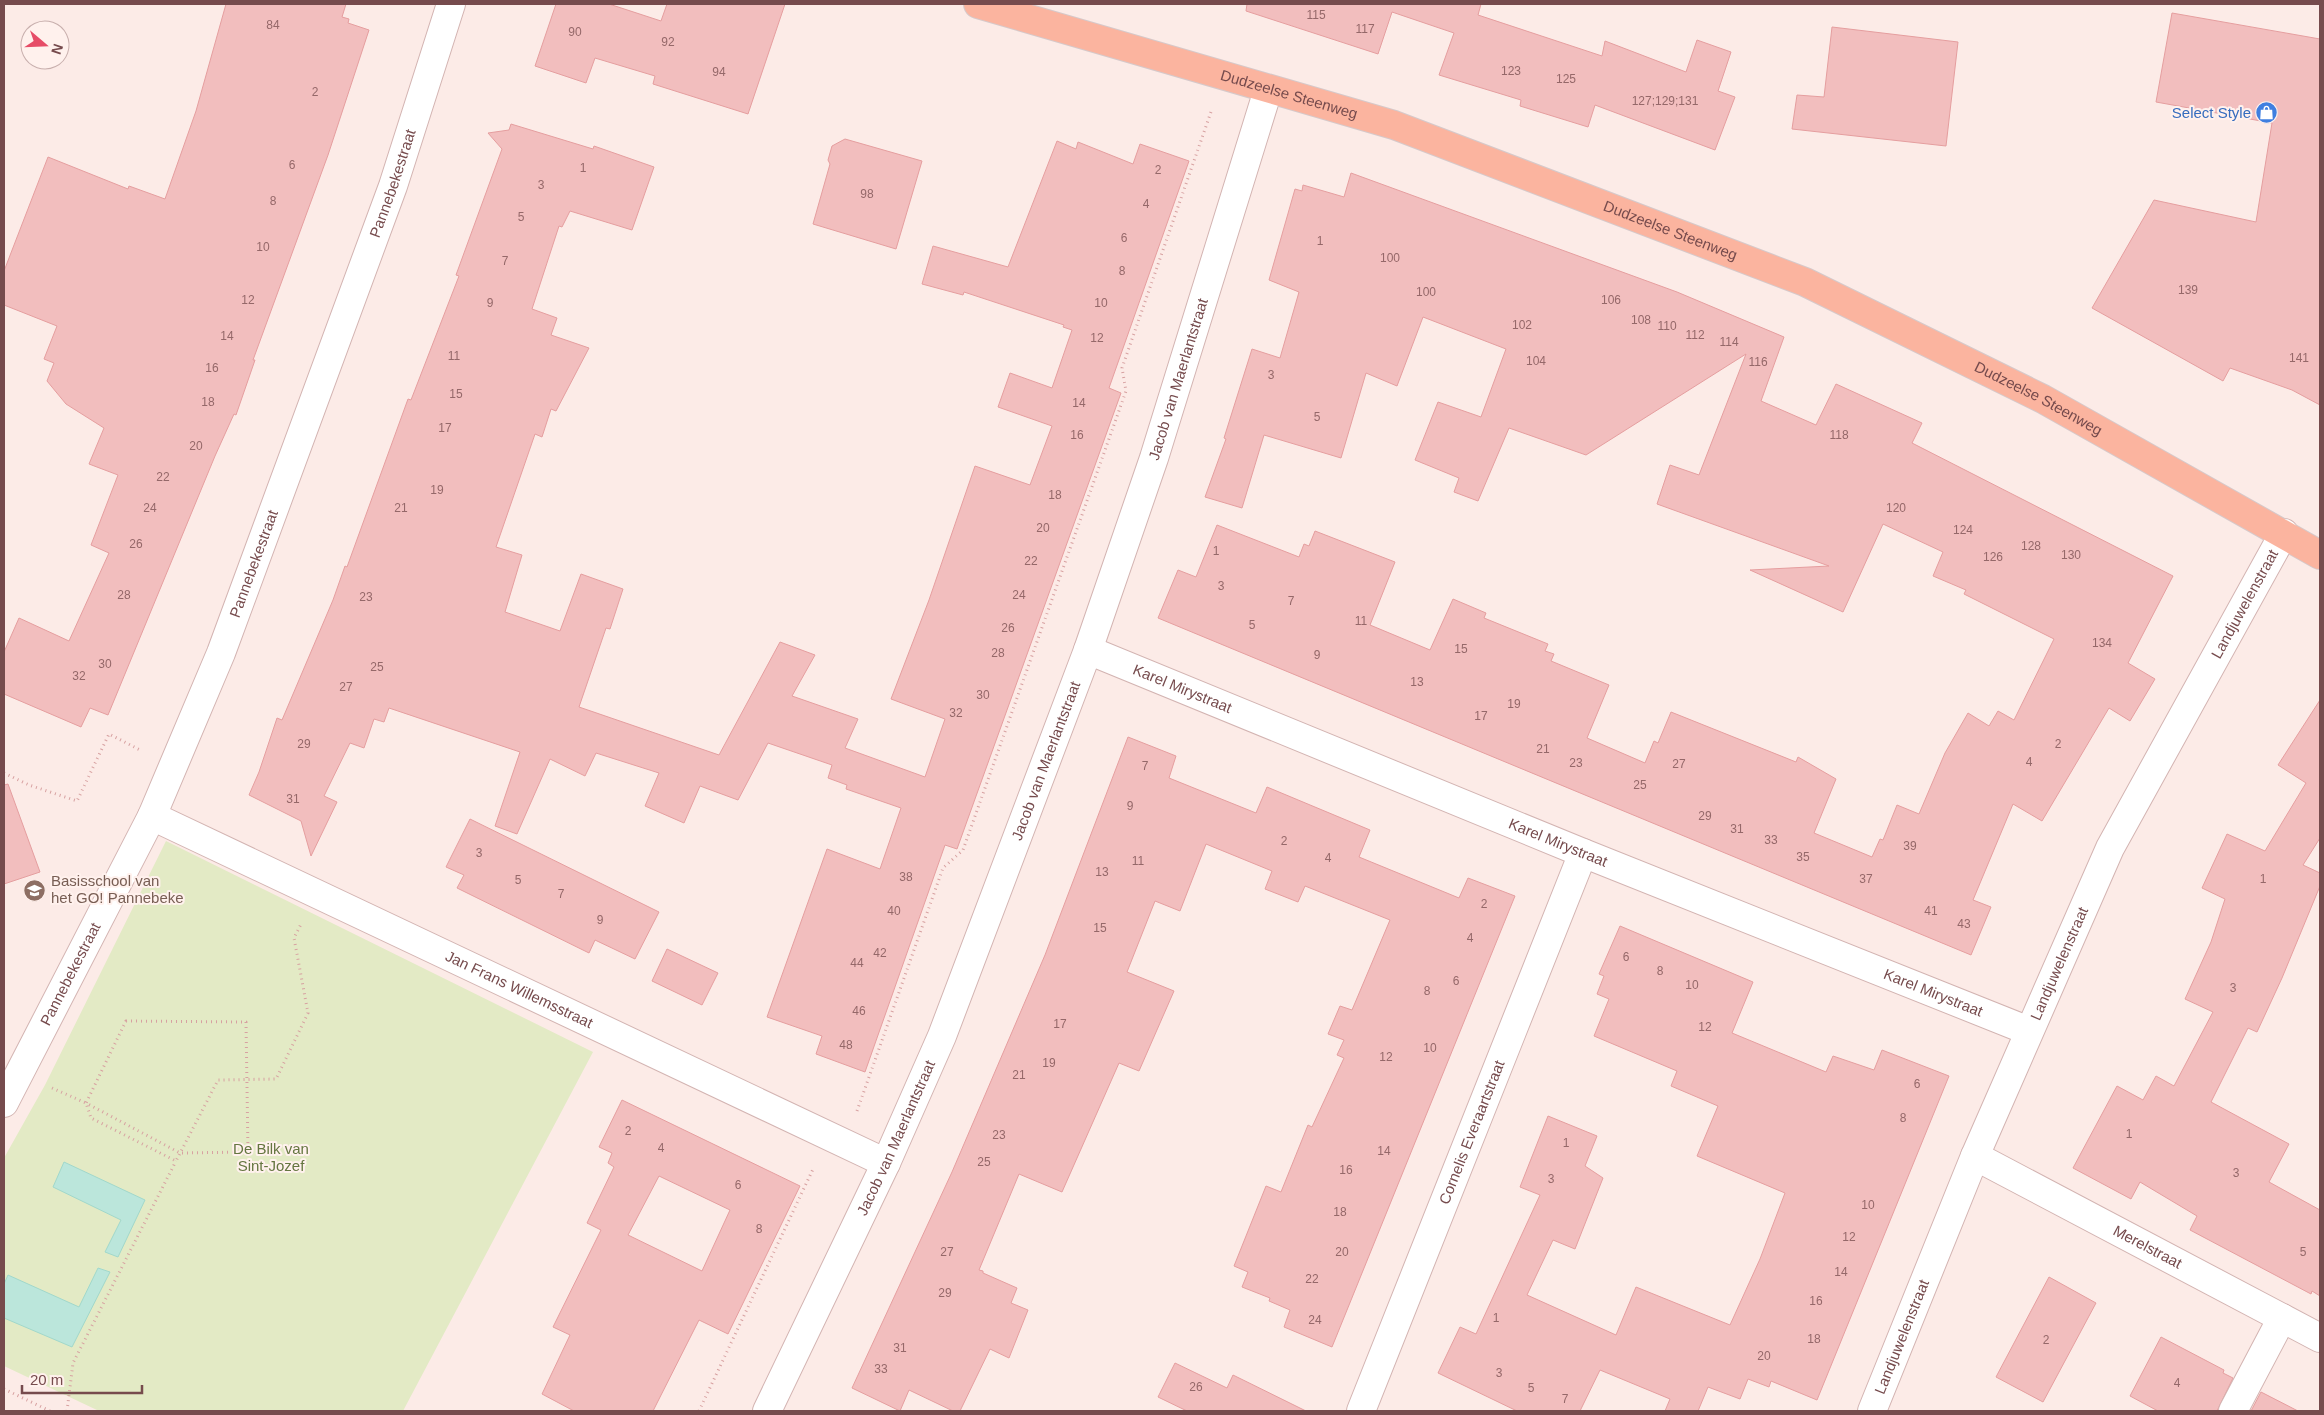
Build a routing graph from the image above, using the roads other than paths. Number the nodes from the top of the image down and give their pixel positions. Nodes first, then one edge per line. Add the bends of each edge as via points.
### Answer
1 (451, 4) edge
2 (978, 4) edge
3 (1268, 90) junction
4 (2284, 533) junction
5 (2320, 555) edge
6 (1088, 650) junction
7 (152, 816) junction
8 (1583, 854) junction
9 (2029, 1031) junction
10 (4, 1103) edge
11 (1975, 1156) junction
12 (886, 1163) junction
13 (2282, 1318) junction
14 (2320, 1338) edge
15 (1366, 1409) edge
16 (767, 1411) edge
17 (1872, 1411) edge
18 (2233, 1411) edge

1 - 7 street, Pannebekestraat via 390,195 224,645
2 - 3 main road, Dudzeelse Steenweg
3 - 4 main road, Dudzeelse Steenweg via 1394,125 1805,282 2043,398
3 - 6 street, Jacob van Maerlantstraat via 1154,458
4 - 5 main road, Dudzeelse Steenweg
4 - 9 street, Landjuwelenstraat via 2110,848
6 - 8 street, Karel Mirystraat
6 - 12 street, Jacob van Maerlantstraat via 942,1036
7 - 10 street, Pannebekestraat
7 - 12 street, Jan Frans Willemsstraat
8 - 9 street, Karel Mirystraat
8 - 15 street, Cornelis Everaartstraat
9 - 11 street, Landjuwelenstraat
11 - 13 street, Merelstraat
11 - 17 street, Landjuwelenstraat
12 - 16 street, Jacob van Maerlantstraat
13 - 14 street, Merelstraat
13 - 18 street

